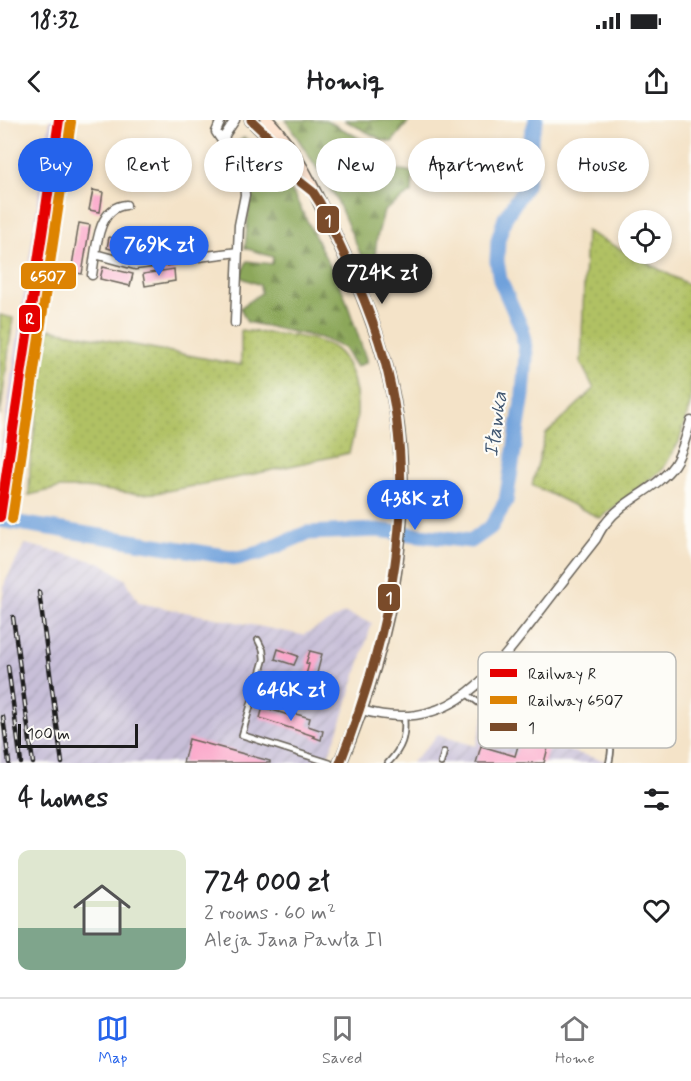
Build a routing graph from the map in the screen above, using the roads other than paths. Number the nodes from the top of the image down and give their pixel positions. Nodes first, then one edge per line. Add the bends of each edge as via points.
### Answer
1 (221, 120) edge
2 (235, 120) edge
3 (251, 120) edge
4 (267, 120) edge
5 (220, 138) edge
6 (225, 138) edge
7 (270, 138) edge
8 (283, 138) edge
9 (304, 174) edge
10 (304, 184) edge
11 (245, 192) edge
12 (315, 192) junction
13 (126, 205) dead end
14 (238, 252) junction
15 (95, 254) junction
16 (92, 275) dead end
17 (235, 323) dead end
18 (691, 421) edge
19 (258, 640) dead end
20 (508, 652) edge
21 (478, 684) edge
22 (467, 694) junction
23 (478, 702) edge
24 (361, 710) junction
25 (404, 716) junction
26 (612, 748) edge
27 (444, 752) dead end
28 (322, 762) edge
29 (330, 763) edge
30 (340, 763) edge
31 (388, 763) edge
32 (441, 763) edge
33 (609, 763) edge

1 - 5 street via 216,132
2 - 6 street
3 - 7 main road
4 - 8 main road
9 - 12 main road
10 - 12 lane
11 - 14 street
12 - 24 main road via 372,322 388,373 398,435 402,493 395,573
13 - 15 street via 119,205 100,223
14 - 15 street via 135,265
14 - 17 street
15 - 16 street
18 - 20 street via 674,465 606,522
19 - 28 lane via 264,659 242,735
21 - 22 street
22 - 23 lane
22 - 25 street via 439,708
24 - 25 street
24 - 30 main road
25 - 31 lane via 403,745
26 - 33 lane
27 - 32 lane
28 - 29 lane

